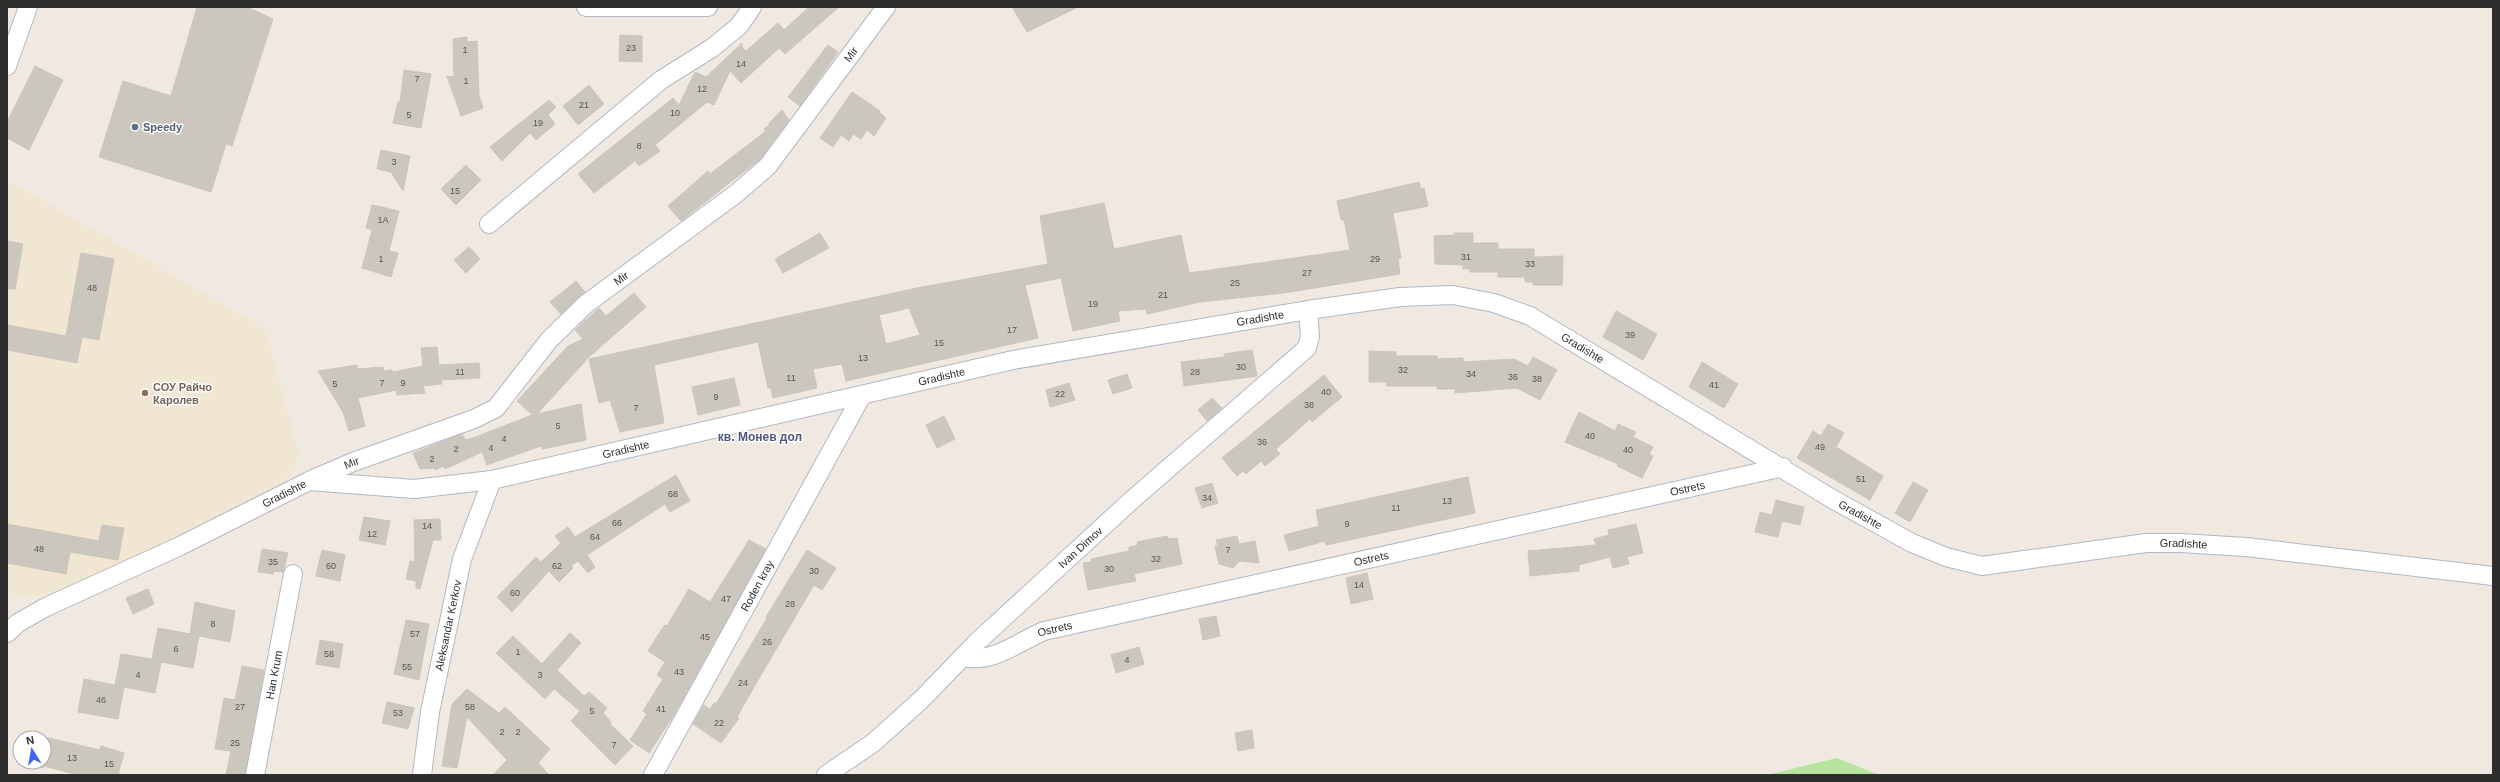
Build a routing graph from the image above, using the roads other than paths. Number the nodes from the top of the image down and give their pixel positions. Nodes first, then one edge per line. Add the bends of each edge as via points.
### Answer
1 (28, 7) edge
2 (586, 7) edge
3 (708, 7) edge
4 (752, 7) edge
5 (886, 7) edge
6 (7, 66) edge
7 (489, 224) dead end
8 (1308, 310) junction
9 (861, 396) junction
10 (1783, 467) junction
11 (492, 480) junction
12 (308, 481) junction
13 (293, 574) dead end
14 (2493, 576) edge
15 (7, 633) edge
16 (964, 657) junction
17 (255, 775) edge
18 (422, 775) edge
19 (653, 775) edge
20 (826, 775) edge

1 - 6 street
2 - 3 street
4 - 7 street via 738,26 712,48 661,80
5 - 12 street, Mir via 768,166 737,193 586,304 549,340 496,408 474,419 353,462
8 - 9 street, Gradishte via 1013,360
8 - 10 street, Gradishte via 1400,297 1453,295 1494,303 1530,316
8 - 16 street, Ivan Dimov via 1310,336 1307,348 1133,499
9 - 11 street, Gradishte
9 - 19 street, Roden kray
10 - 14 street, Gradishte via 1834,500 1912,543 1946,557 1982,566 2146,542 2246,547
10 - 16 street, Ostrets via 1044,631 986,659
11 - 12 street, Gradishte via 414,488
11 - 18 street, Aleksandar Kerkov via 462,559 431,706
12 - 15 street, Gradishte via 180,546 46,607 18,622
13 - 17 street, Han Krum
16 - 20 street, Ivan Dimov via 874,743

